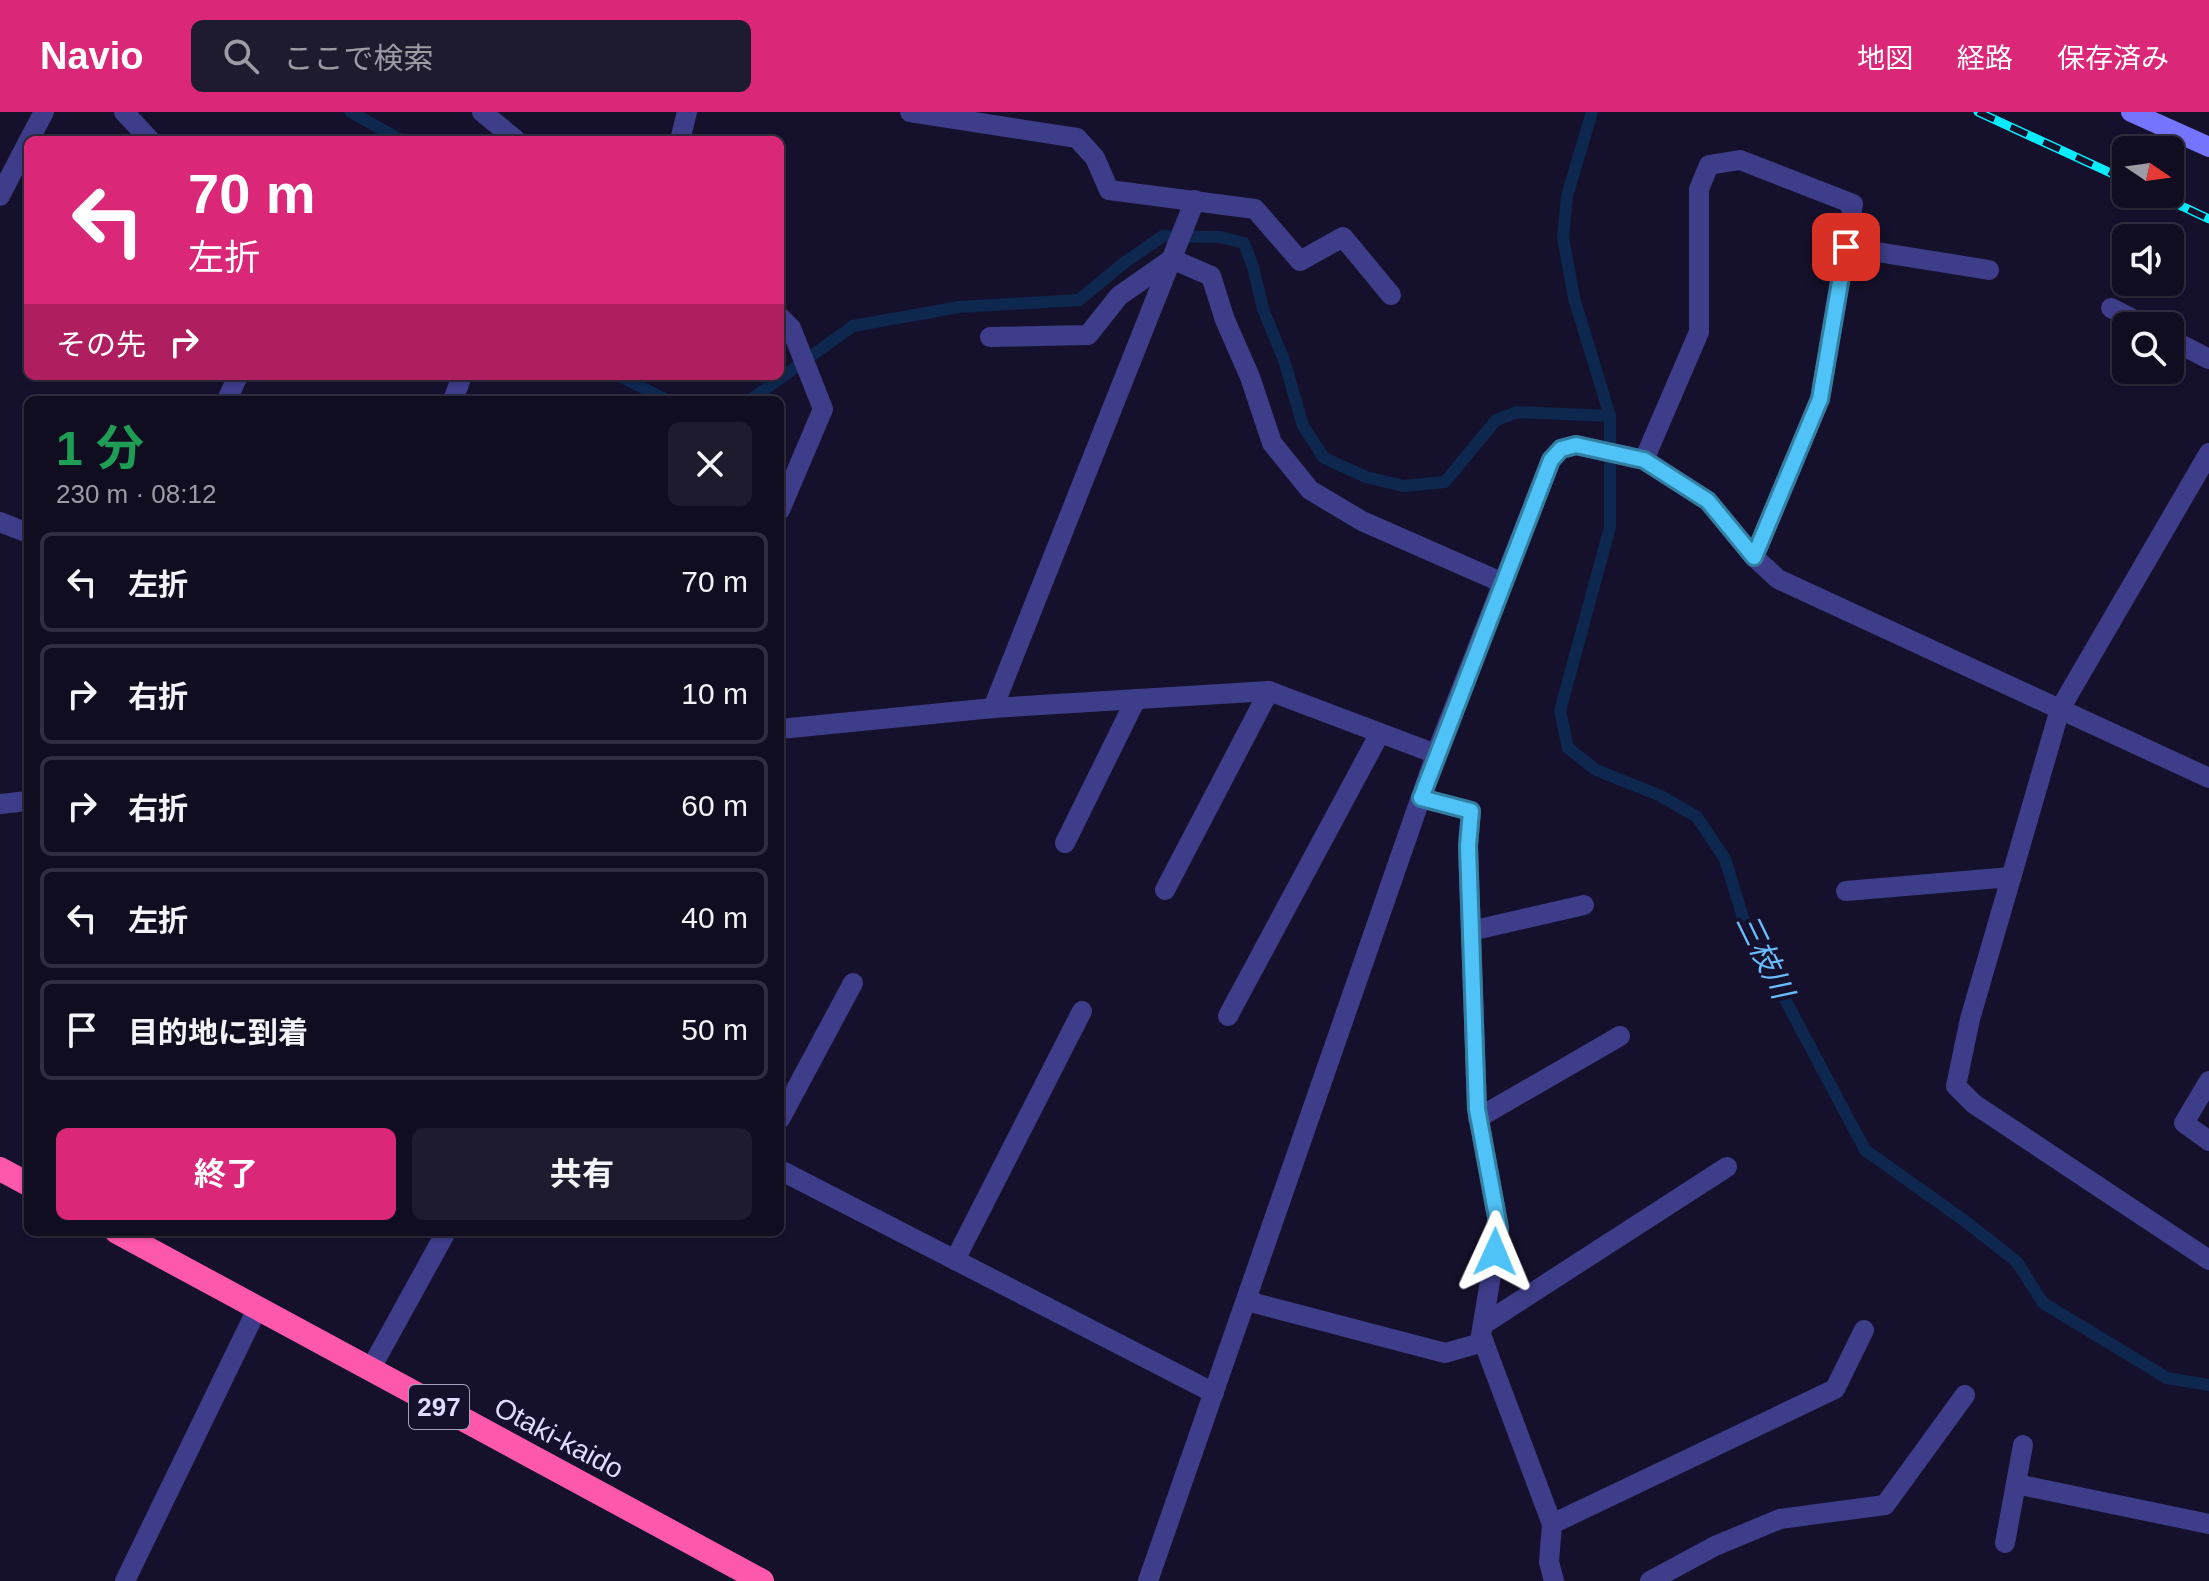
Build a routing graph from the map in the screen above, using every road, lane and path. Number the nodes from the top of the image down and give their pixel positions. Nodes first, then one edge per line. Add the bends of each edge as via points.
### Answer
1 (44, 112) edge
2 (124, 112) edge
3 (687, 112) edge
4 (910, 112) edge
5 (2131, 112) edge
6 (486, 114) edge
7 (32, 136) edge
8 (146, 136) edge
9 (511, 136) edge
10 (681, 136) edge
11 (2209, 147) edge
12 (24, 150) edge
13 (0, 196) edge
14 (1195, 200) junction
15 (1846, 247) junction
16 (1172, 259) junction
17 (1989, 270) dead end
18 (1391, 295) dead end
19 (2111, 308) dead end
20 (2119, 312) edge
21 (785, 322) edge
22 (990, 337) dead end
23 (2184, 346) edge
24 (2209, 359) edge
25 (2209, 453) edge
26 (1644, 460) junction
27 (784, 501) edge
28 (0, 522) edge
29 (24, 531) edge
30 (1754, 557) junction
31 (1503, 583) junction
32 (1269, 691) junction
33 (1136, 699) junction
34 (993, 708) junction
35 (2060, 709) junction
36 (784, 729) edge
37 (1380, 733) junction
38 (1436, 754) junction
39 (2209, 778) edge
40 (1421, 798) junction
41 (24, 801) edge
42 (0, 804) edge
43 (1065, 843) dead end
44 (2011, 877) junction
45 (1165, 890) dead end
46 (1846, 891) dead end
47 (1584, 905) dead end
48 (1471, 931) junction
49 (853, 983) dead end
50 (1082, 1011) dead end
51 (1228, 1016) dead end
52 (1620, 1036) dead end
53 (2209, 1081) edge
54 (784, 1112) edge
55 (1478, 1118) junction
56 (2209, 1141) edge
57 (1727, 1167) dead end
58 (0, 1169) edge
59 (784, 1172) edge
60 (24, 1182) edge
61 (125, 1236) edge
62 (444, 1236) edge
63 (2206, 1254) edge
64 (955, 1260) junction
65 (1247, 1301) junction
66 (258, 1307) junction
67 (1864, 1330) dead end
68 (1484, 1333) junction
69 (370, 1370) junction
70 (1214, 1393) junction
71 (1965, 1395) dead end
72 (2023, 1445) dead end
73 (2016, 1484) junction
74 (1552, 1524) junction
75 (2209, 1524) edge
76 (2005, 1543) dead end
77 (747, 1578) edge
78 (125, 1581) edge
79 (1148, 1581) edge
80 (1554, 1581) edge
81 (1650, 1581) edge

1 - 7 street
2 - 8 street
3 - 10 street
4 - 14 street via 1077,138 1095,158 1109,190
5 - 11 street
6 - 9 street
12 - 13 street
14 - 16 street
14 - 18 street via 1255,209 1300,261 1343,237
15 - 17 street
15 - 26 street via 1853,204 1740,160 1709,165 1699,189 1699,332
15 - 30 street via 1820,399
16 - 22 street via 1119,296 1088,335
16 - 31 street via 1211,276 1272,443 1310,490 1362,521
16 - 34 street
19 - 20 street
21 - 27 street via 823,409
23 - 24 street
25 - 35 street
26 - 30 street via 1708,501
26 - 31 street via 1576,445 1561,449 1551,460
28 - 29 street
30 - 35 street via 1778,579
31 - 38 street
32 - 33 street
32 - 37 street
32 - 45 street
33 - 34 street
33 - 43 street
34 - 36 street
35 - 39 street
35 - 44 street
37 - 38 street
37 - 51 street
38 - 40 street
40 - 48 street via 1471,811
40 - 65 street
41 - 42 street
44 - 46 street
44 - 63 street via 1956,1086 1974,1104
47 - 48 street
48 - 55 street
49 - 54 street
50 - 64 street
52 - 55 street
53 - 56 street via 2184,1123
55 - 68 street via 1499,1228
57 - 68 street
58 - 60 highway
59 - 64 street
61 - 66 highway, Otaki-kaido / 297
62 - 69 street
64 - 70 street
65 - 68 street via 1445,1353
65 - 70 street
66 - 69 highway, Otaki-kaido / 297
66 - 78 street
67 - 74 street via 1835,1389
68 - 74 street
69 - 77 highway, Otaki-kaido / 297
70 - 79 street
71 - 81 street via 1885,1505 1780,1519
72 - 73 street
73 - 75 street
73 - 76 street
74 - 80 street via 1549,1562

